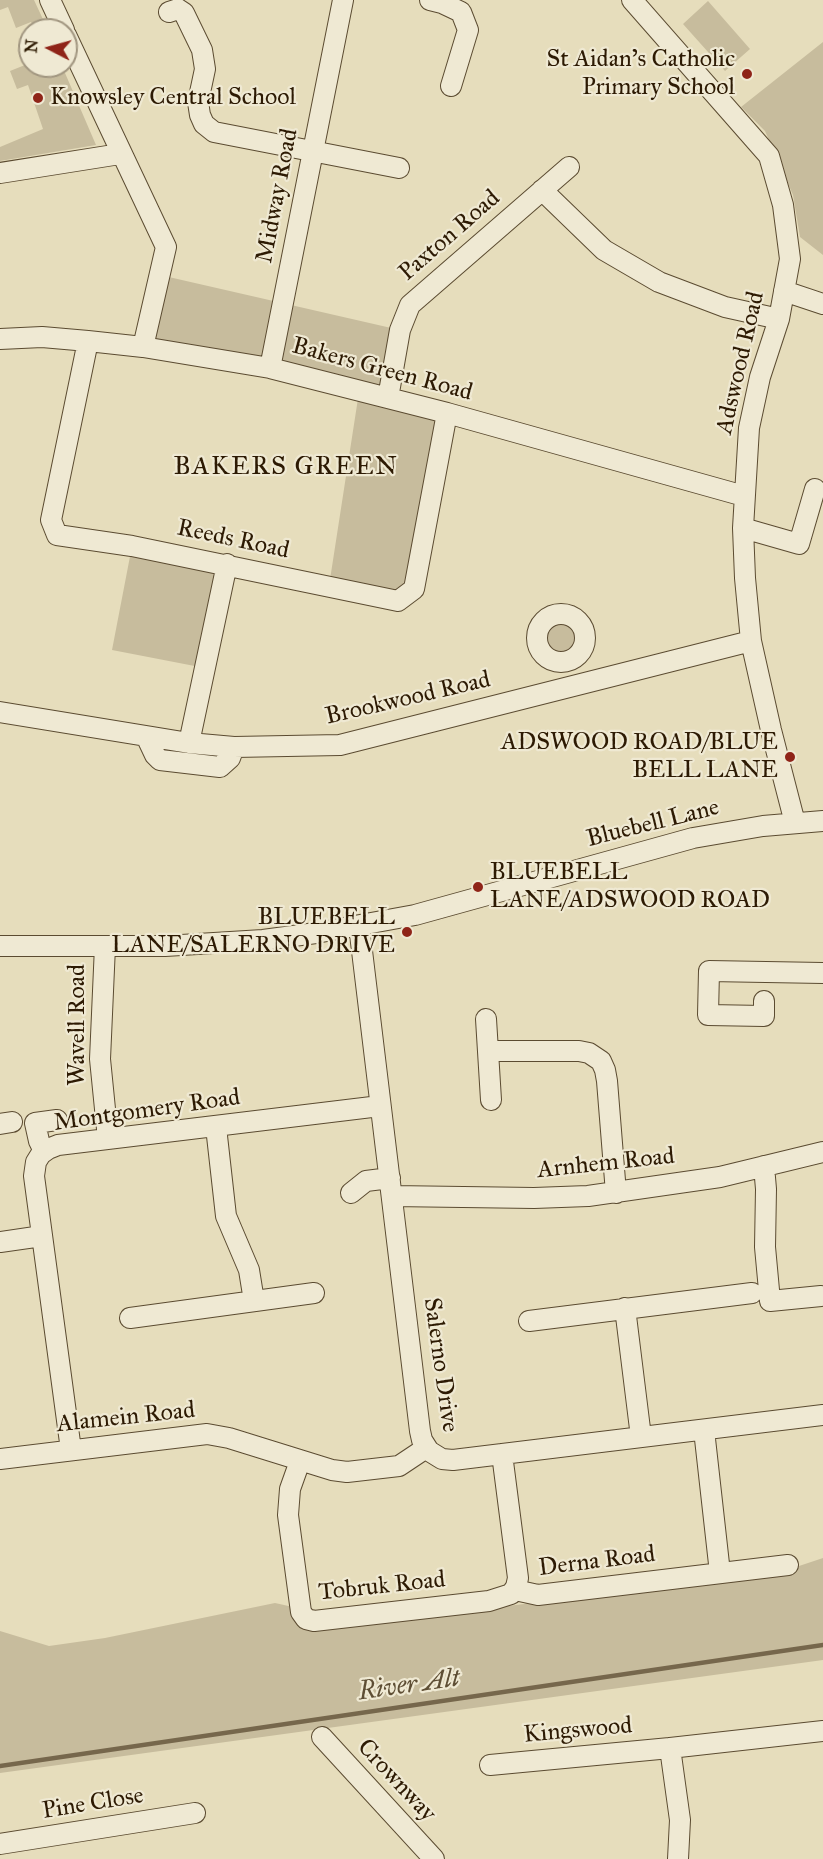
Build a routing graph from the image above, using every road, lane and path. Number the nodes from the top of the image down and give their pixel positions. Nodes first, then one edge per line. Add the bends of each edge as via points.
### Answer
1 (50, 0) edge
2 (343, 0) edge
3 (430, 0) edge
4 (632, 0) edge
5 (176, 7) edge
6 (58, 18) edge
7 (78, 61) edge
8 (451, 86) dead end
9 (312, 151) junction
10 (120, 154) junction
11 (569, 166) dead end
12 (399, 168) dead end
13 (0, 173) edge
14 (542, 190) junction
15 (784, 291) junction
16 (823, 304) edge
17 (779, 319) junction
18 (0, 339) edge
19 (88, 341) junction
20 (143, 347) junction
21 (270, 368) junction
22 (388, 398) junction
23 (447, 413) junction
24 (814, 489) dead end
25 (744, 496) junction
26 (743, 528) junction
27 (226, 564) junction
28 (751, 640) junction
29 (564, 662) dead end
30 (571, 685) junction
31 (0, 712) edge
32 (146, 736) junction
33 (189, 743) junction
34 (234, 747) junction
35 (823, 821) edge
36 (795, 823) junction
37 (359, 926) junction
38 (0, 946) edge
39 (105, 946) junction
40 (823, 973) edge
41 (764, 1015) dead end
42 (486, 1019) dead end
43 (488, 1051) junction
44 (491, 1100) dead end
45 (380, 1106) junction
46 (57, 1120) dead end
47 (216, 1126) junction
48 (108, 1139) junction
49 (44, 1151) junction
50 (823, 1152) edge
51 (764, 1166) junction
52 (391, 1187) junction
53 (351, 1193) dead end
54 (616, 1193) junction
55 (42, 1236) junction
56 (0, 1242) edge
57 (314, 1293) dead end
58 (821, 1296) dead end
59 (254, 1300) junction
60 (744, 1300) dead end
61 (625, 1308) junction
62 (130, 1318) dead end
63 (541, 1325) dead end
64 (823, 1415) edge
65 (704, 1430) junction
66 (640, 1437) junction
67 (426, 1448) junction
68 (71, 1450) junction
69 (502, 1454) junction
70 (0, 1459) edge
71 (300, 1461) junction
72 (788, 1565) dead end
73 (720, 1573) junction
74 (515, 1590) junction
75 (823, 1731) edge
76 (322, 1737) dead end
77 (670, 1748) junction
78 (490, 1765) dead end
79 (195, 1813) dead end
80 (0, 1844) edge
81 (434, 1859) edge
82 (678, 1859) edge

1 - 6 street
2 - 9 street, Midway Road
3 - 8 street via 461,12 468,30
4 - 15 street, Adswood Road via 769,156 783,205 790,259
5 - 9 street via 184,13 202,50 205,69 198,102 204,124 221,135
7 - 10 street
9 - 12 street
9 - 21 street, Midway Road
10 - 13 street
10 - 20 street via 166,247
11 - 14 street, Paxton Road
14 - 17 street via 604,250 659,282 725,307
14 - 22 street, Paxton Road via 410,305 400,330
15 - 16 street
15 - 17 street, Adswood Road
17 - 25 street, Adswood Road via 749,428
18 - 19 street, Bakers Green Road
19 - 20 street, Bakers Green Road
19 - 27 street, Reeds Road via 51,520 57,535
20 - 21 street, Bakers Green Road
21 - 22 street, Bakers Green Road
22 - 23 street, Bakers Green Road
23 - 25 street, Bakers Green Road
23 - 27 street, Reeds Road via 414,589 398,601
24 - 26 street via 799,544
25 - 26 street, Adswood Road
26 - 28 street, Adswood Road
27 - 33 street
28 - 30 street, Brookwood Road
28 - 36 street, Adswood Road
29 - 30 street
30 - 34 street, Brookwood Road via 340,745
31 - 32 street, Brookwood Road
32 - 33 street, Brookwood Road
32 - 34 street via 160,760 220,767 230,758
33 - 34 street, Brookwood Road
35 - 36 street, Bluebell Lane
36 - 37 street, Bluebell Lane via 693,838 415,915
37 - 39 street, Bluebell Lane via 241,941
37 - 45 street, Salerno Drive
38 - 39 street, Bluebell Lane
39 - 48 street, Wavell Road via 100,1059
40 - 41 street via 709,971 708,1015
42 - 43 street
43 - 44 street
43 - 54 street via 579,1051 601,1061 607,1081
45 - 47 street, Montgomery Road
45 - 52 street, Salerno Drive
46 - 49 street via 35,1123
47 - 48 street, Montgomery Road
47 - 59 street via 226,1216 249,1270
48 - 49 street, Montgomery Road
49 - 55 street, Montgomery Road via 34,1171
50 - 51 street, Arnhem Road
51 - 54 street, Arnhem Road
51 - 58 street via 770,1301
52 - 53 street, Arnhem Road via 366,1181
52 - 54 street, Arnhem Road via 565,1198
52 - 67 street, Salerno Drive via 420,1431
55 - 56 street
55 - 68 street, Montgomery Road
57 - 59 street
59 - 62 street
60 - 61 street
61 - 63 street
61 - 66 street
64 - 65 street, Salerno Drive
65 - 66 street, Salerno Drive
65 - 73 street
66 - 69 street, Salerno Drive
67 - 69 street, Salerno Drive via 448,1460
67 - 71 street, Alamein Road via 399,1466 357,1472
68 - 70 street, Alamein Road
68 - 71 street, Alamein Road via 207,1434
69 - 74 street, Derna Road via 518,1578
71 - 74 street, Tobruk Road via 288,1508 300,1608 306,1619 317,1621 489,1601
72 - 73 street, Derna Road
73 - 74 street, Derna Road via 538,1595
75 - 77 street, Kingswood
76 - 81 street, Crownway
77 - 78 street, Kingswood
77 - 82 street via 680,1820
79 - 80 street, Pine Close

